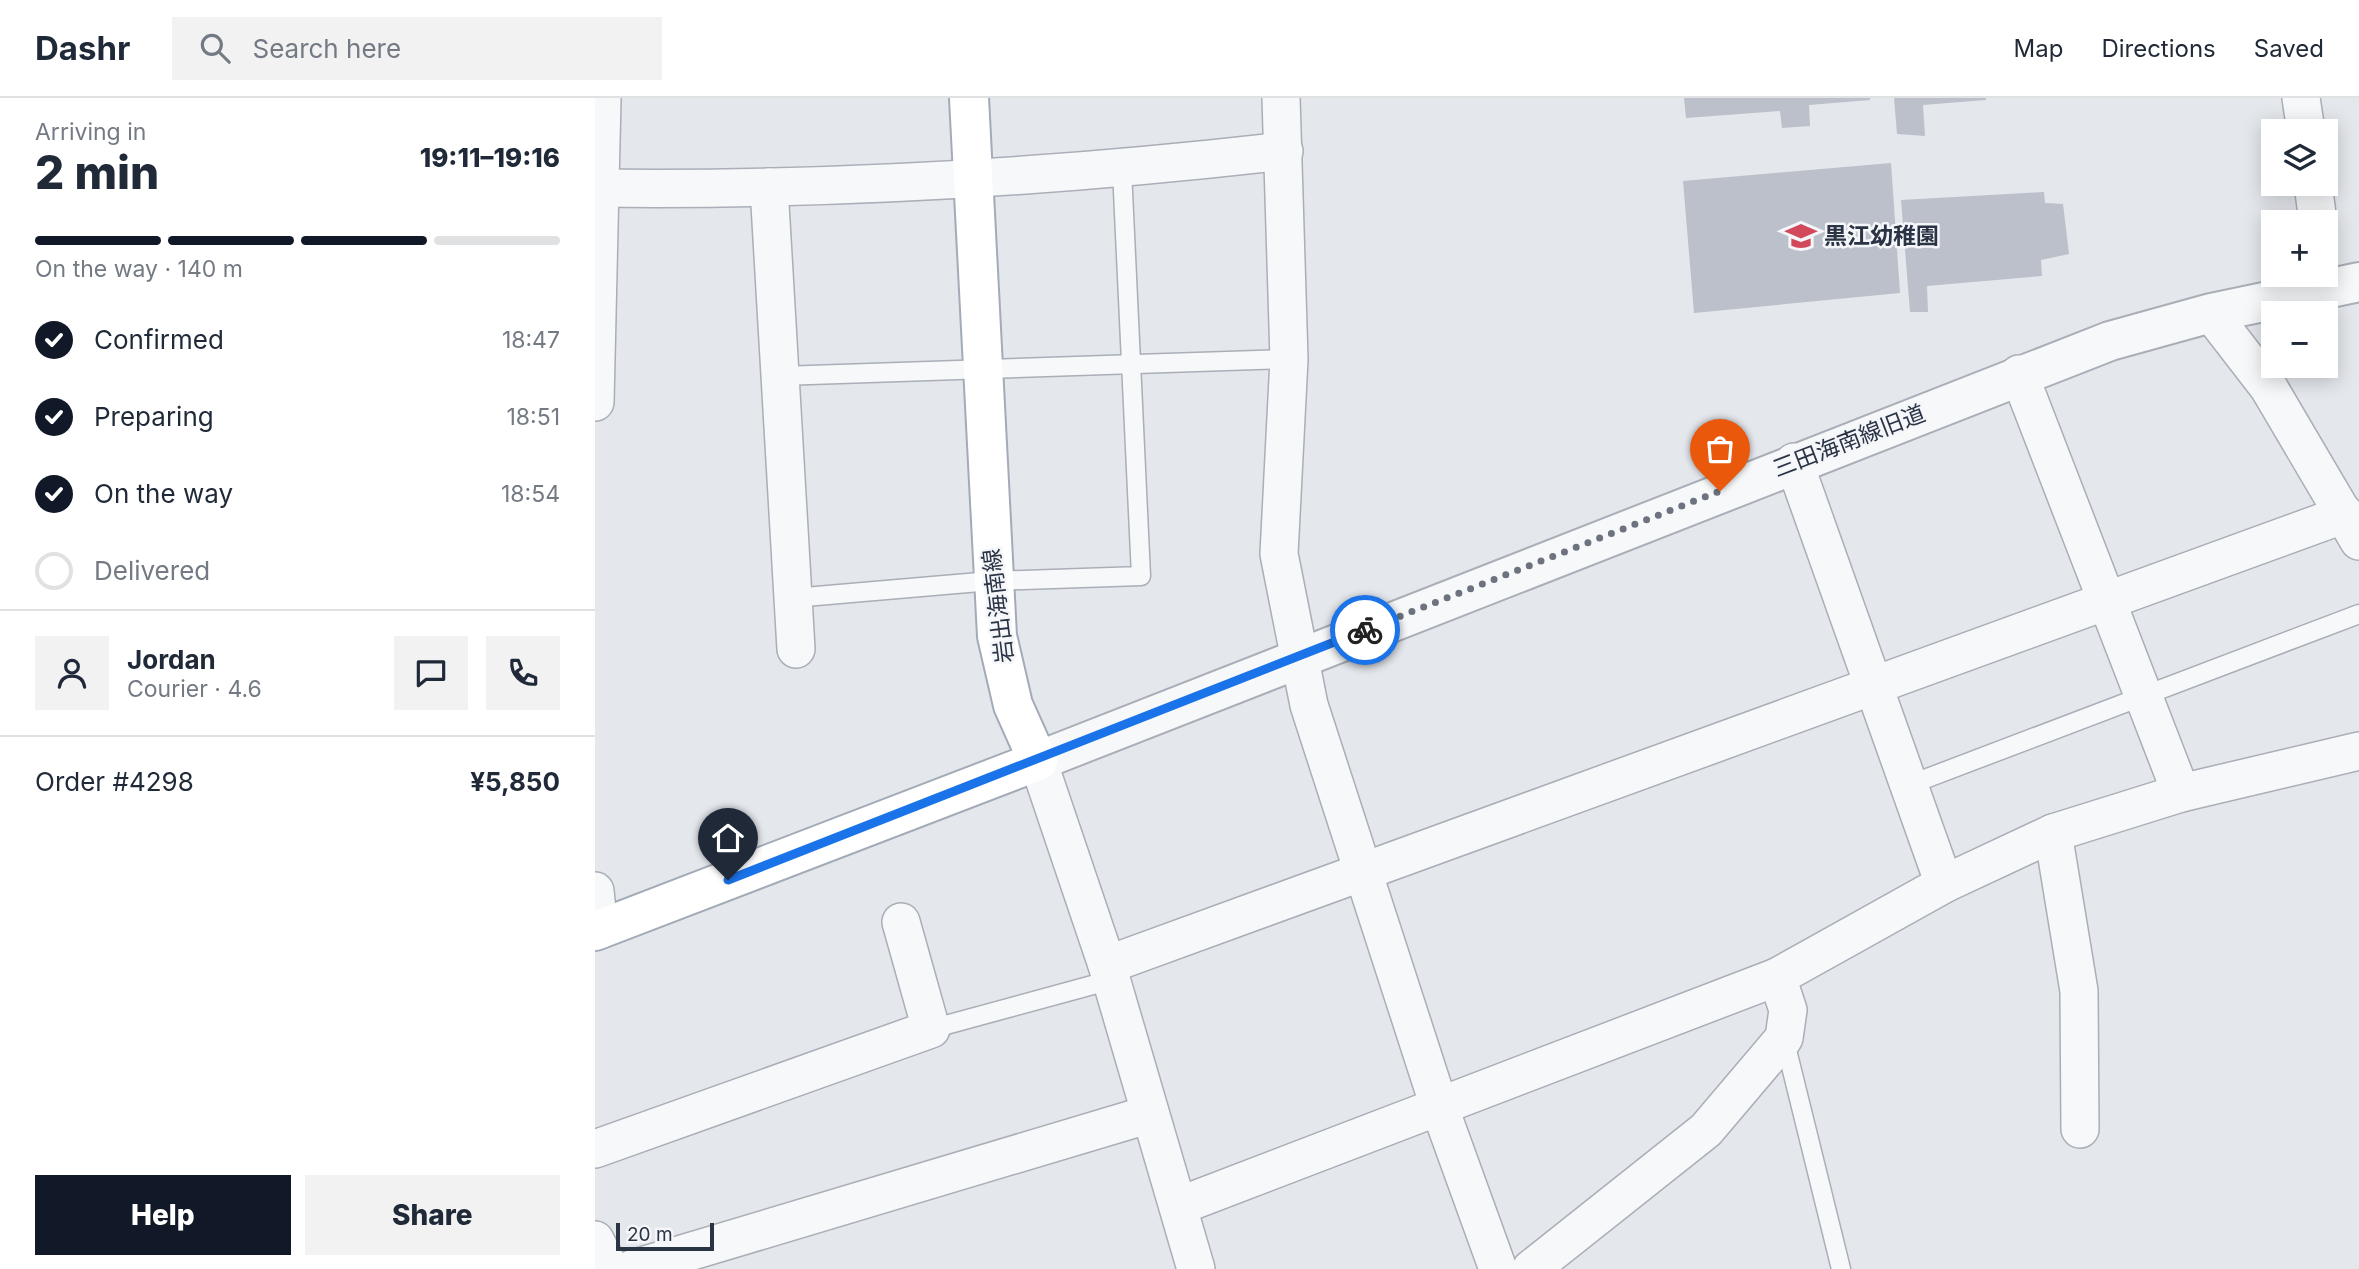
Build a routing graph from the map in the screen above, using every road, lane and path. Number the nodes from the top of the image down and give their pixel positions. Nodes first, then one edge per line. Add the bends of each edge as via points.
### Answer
1 (602, 98) edge
2 (968, 98) edge
3 (1280, 98) edge
4 (2301, 98) edge
5 (2304, 119) edge
6 (1284, 152) junction
7 (1122, 170) junction
8 (972, 177) junction
9 (769, 187) junction
10 (598, 188) edge
11 (2313, 287) edge
12 (2211, 313) junction
13 (1289, 359) junction
14 (1131, 364) junction
15 (984, 368) junction
16 (2019, 374) junction
17 (780, 376) junction
18 (595, 402) edge
19 (1794, 462) junction
20 (2352, 527) edge
21 (991, 581) junction
22 (793, 598) junction
23 (2108, 599) junction
24 (2359, 614) edge
25 (796, 649) dead end
26 (1297, 657) junction
27 (1873, 685) junction
28 (2144, 696) junction
29 (2359, 751) edge
30 (1038, 761) junction
31 (1909, 785) junction
32 (2181, 793) junction
33 (2053, 833) junction
34 (1363, 871) junction
35 (1944, 884) junction
36 (595, 891) edge
37 (901, 922) dead end
38 (597, 930) edge
39 (1109, 973) junction
40 (1777, 977) junction
41 (930, 1029) junction
42 (1784, 1038) junction
43 (1439, 1106) junction
44 (1150, 1114) junction
45 (2080, 1129) dead end
46 (595, 1149) edge
47 (1179, 1206) junction
48 (595, 1240) edge
49 (610, 1269) edge
50 (632, 1269) edge
51 (1196, 1269) edge
52 (1498, 1269) edge
53 (1531, 1269) edge
54 (1841, 1269) edge

1 - 10 street
2 - 8 main road, 岩出海南線
3 - 6 street
4 - 5 street
6 - 7 street
6 - 13 street
7 - 8 street
7 - 14 lane
8 - 9 street
8 - 15 main road, 岩出海南線
9 - 10 street
9 - 17 street
10 - 18 street
11 - 12 street, 三田海南線旧道
12 - 16 street, 三田海南線旧道 via 2110,341
12 - 20 street via 2269,388
13 - 14 lane
13 - 26 street via 1279,554
14 - 15 lane
14 - 21 lane via 1141,576
15 - 17 lane
15 - 21 main road, 岩出海南線
16 - 19 street, 三田海南線旧道
16 - 23 street
17 - 22 street
19 - 26 street, 三田海南線旧道
19 - 27 street
20 - 23 street
21 - 22 lane
21 - 30 main road, 岩出海南線 via 996,636 1013,705
22 - 25 street
23 - 27 street
23 - 28 street
24 - 28 lane
26 - 30 street, 三田海南線旧道
26 - 34 street
27 - 31 street
27 - 34 street
28 - 31 lane
28 - 32 street
29 - 32 street
30 - 38 main road
30 - 39 street
31 - 35 street
32 - 33 street
33 - 35 street
33 - 45 street via 2079,991
34 - 39 street
34 - 43 street
35 - 40 street
36 - 38 street
37 - 41 street
39 - 41 lane
39 - 44 street
40 - 42 street via 1788,1010
40 - 43 street
41 - 46 street
42 - 53 street via 1706,1130
42 - 54 lane
43 - 47 street
43 - 52 street
44 - 47 street
44 - 50 street
47 - 51 street
48 - 49 street

